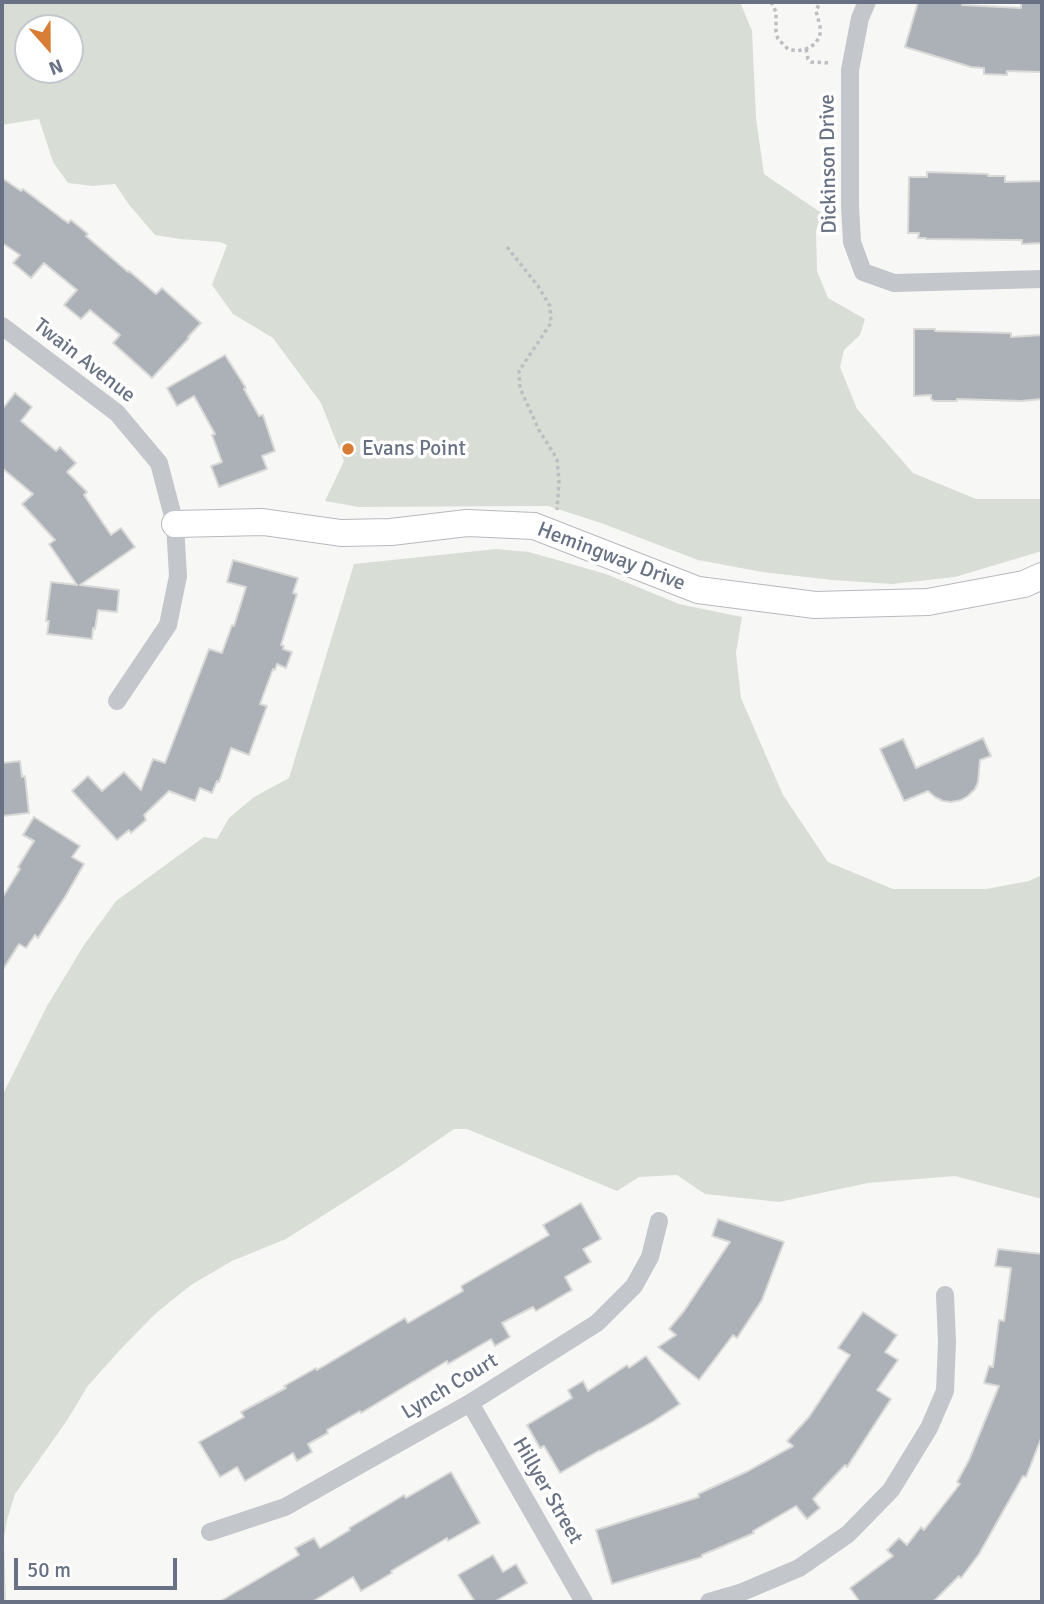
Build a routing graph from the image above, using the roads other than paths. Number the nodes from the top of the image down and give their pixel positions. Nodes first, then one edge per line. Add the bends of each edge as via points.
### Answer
1 (867, 2) edge
2 (1042, 279) edge
3 (2, 327) edge
4 (176, 524) junction
5 (1042, 576) edge
6 (117, 701) dead end
7 (659, 1220) dead end
8 (945, 1295) dead end
9 (470, 1403) junction
10 (210, 1532) dead end
11 (584, 1602) edge
12 (709, 1602) edge

1 - 2 street, Dickinson Drive via 850,70 852,242 863,272 894,283
3 - 4 street, Twain Avenue via 117,413 159,463
4 - 5 street, Hemingway Drive via 263,522 341,533 467,523 534,526 698,590 815,605 928,603 1024,584
4 - 6 street, Twain Avenue via 178,576 168,625
7 - 9 street, Lynch Court via 650,1257 634,1286 597,1323
8 - 12 street via 945,1391 929,1428 891,1490 848,1534 799,1568
9 - 10 street, Lynch Court via 285,1507
9 - 11 street, Hillyer Street

